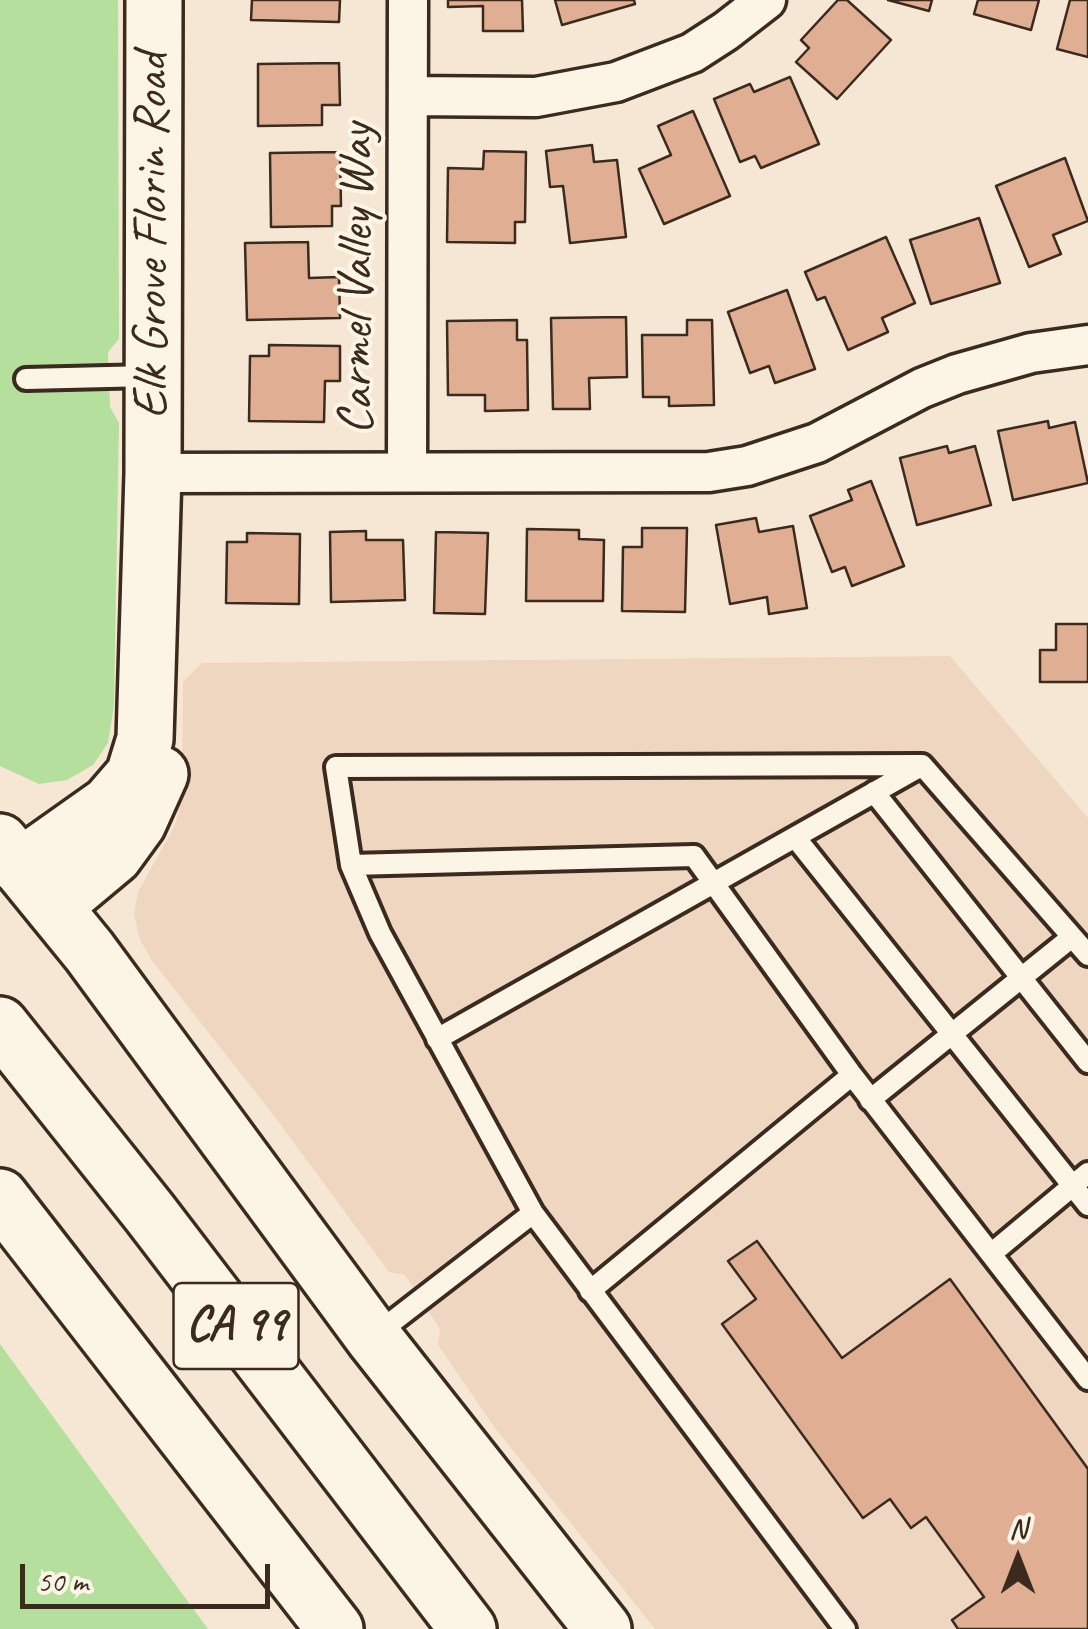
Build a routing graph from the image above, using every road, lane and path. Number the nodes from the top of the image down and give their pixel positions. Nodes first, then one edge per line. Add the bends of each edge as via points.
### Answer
1 (154, 0) edge
2 (408, 0) edge
3 (766, 0) edge
4 (409, 96) junction
5 (1088, 345) edge
6 (152, 376) junction
7 (26, 379) dead end
8 (407, 471) junction
9 (153, 473) junction
10 (922, 765) junction
11 (874, 792) junction
12 (795, 837) junction
13 (352, 864) junction
14 (24, 872) edge
15 (713, 883) junction
16 (1072, 936) junction
17 (1088, 955) edge
18 (1021, 978) junction
19 (0, 1025) edge
20 (951, 1033) junction
21 (438, 1039) junction
22 (1088, 1062) edge
23 (852, 1075) junction
24 (870, 1100) junction
25 (1080, 1179) edge
26 (0, 1197) edge
27 (1088, 1205) edge
28 (533, 1213) junction
29 (991, 1254) junction
30 (590, 1291) junction
31 (373, 1336) junction
32 (1088, 1379) edge
33 (840, 1622) edge
34 (335, 1629) edge
35 (468, 1629) edge
36 (602, 1629) edge
37 (818, 1629) edge

1 - 6 main road, Elk Grove Florin Road
2 - 4 street
3 - 4 street, Carmel Valley Way via 692,52 616,82 536,97
4 - 8 street, Carmel Valley Way
5 - 8 street via 957,374 817,443 746,466 673,474
6 - 7 lane
6 - 9 main road, Elk Grove Florin Road
8 - 9 street, Carmel Valley Way
9 - 14 main road, Elk Grove Florin Road via 148,702 134,775
10 - 11 lane
10 - 13 lane via 336,768
10 - 16 lane
11 - 12 lane
11 - 18 lane
12 - 15 lane
12 - 20 lane
13 - 15 lane via 694,856
13 - 21 lane via 380,933
14 - 31 main road
15 - 21 lane
15 - 23 lane
16 - 17 lane
16 - 18 lane
18 - 20 lane
18 - 22 lane
19 - 35 main road, CA 99
20 - 24 lane
20 - 25 lane
21 - 28 lane
23 - 24 lane
23 - 30 lane
24 - 29 lane
25 - 27 lane
25 - 29 lane
26 - 34 main road, CA 99
28 - 30 lane
28 - 31 lane
29 - 32 lane
30 - 33 lane
31 - 36 main road
33 - 37 lane

